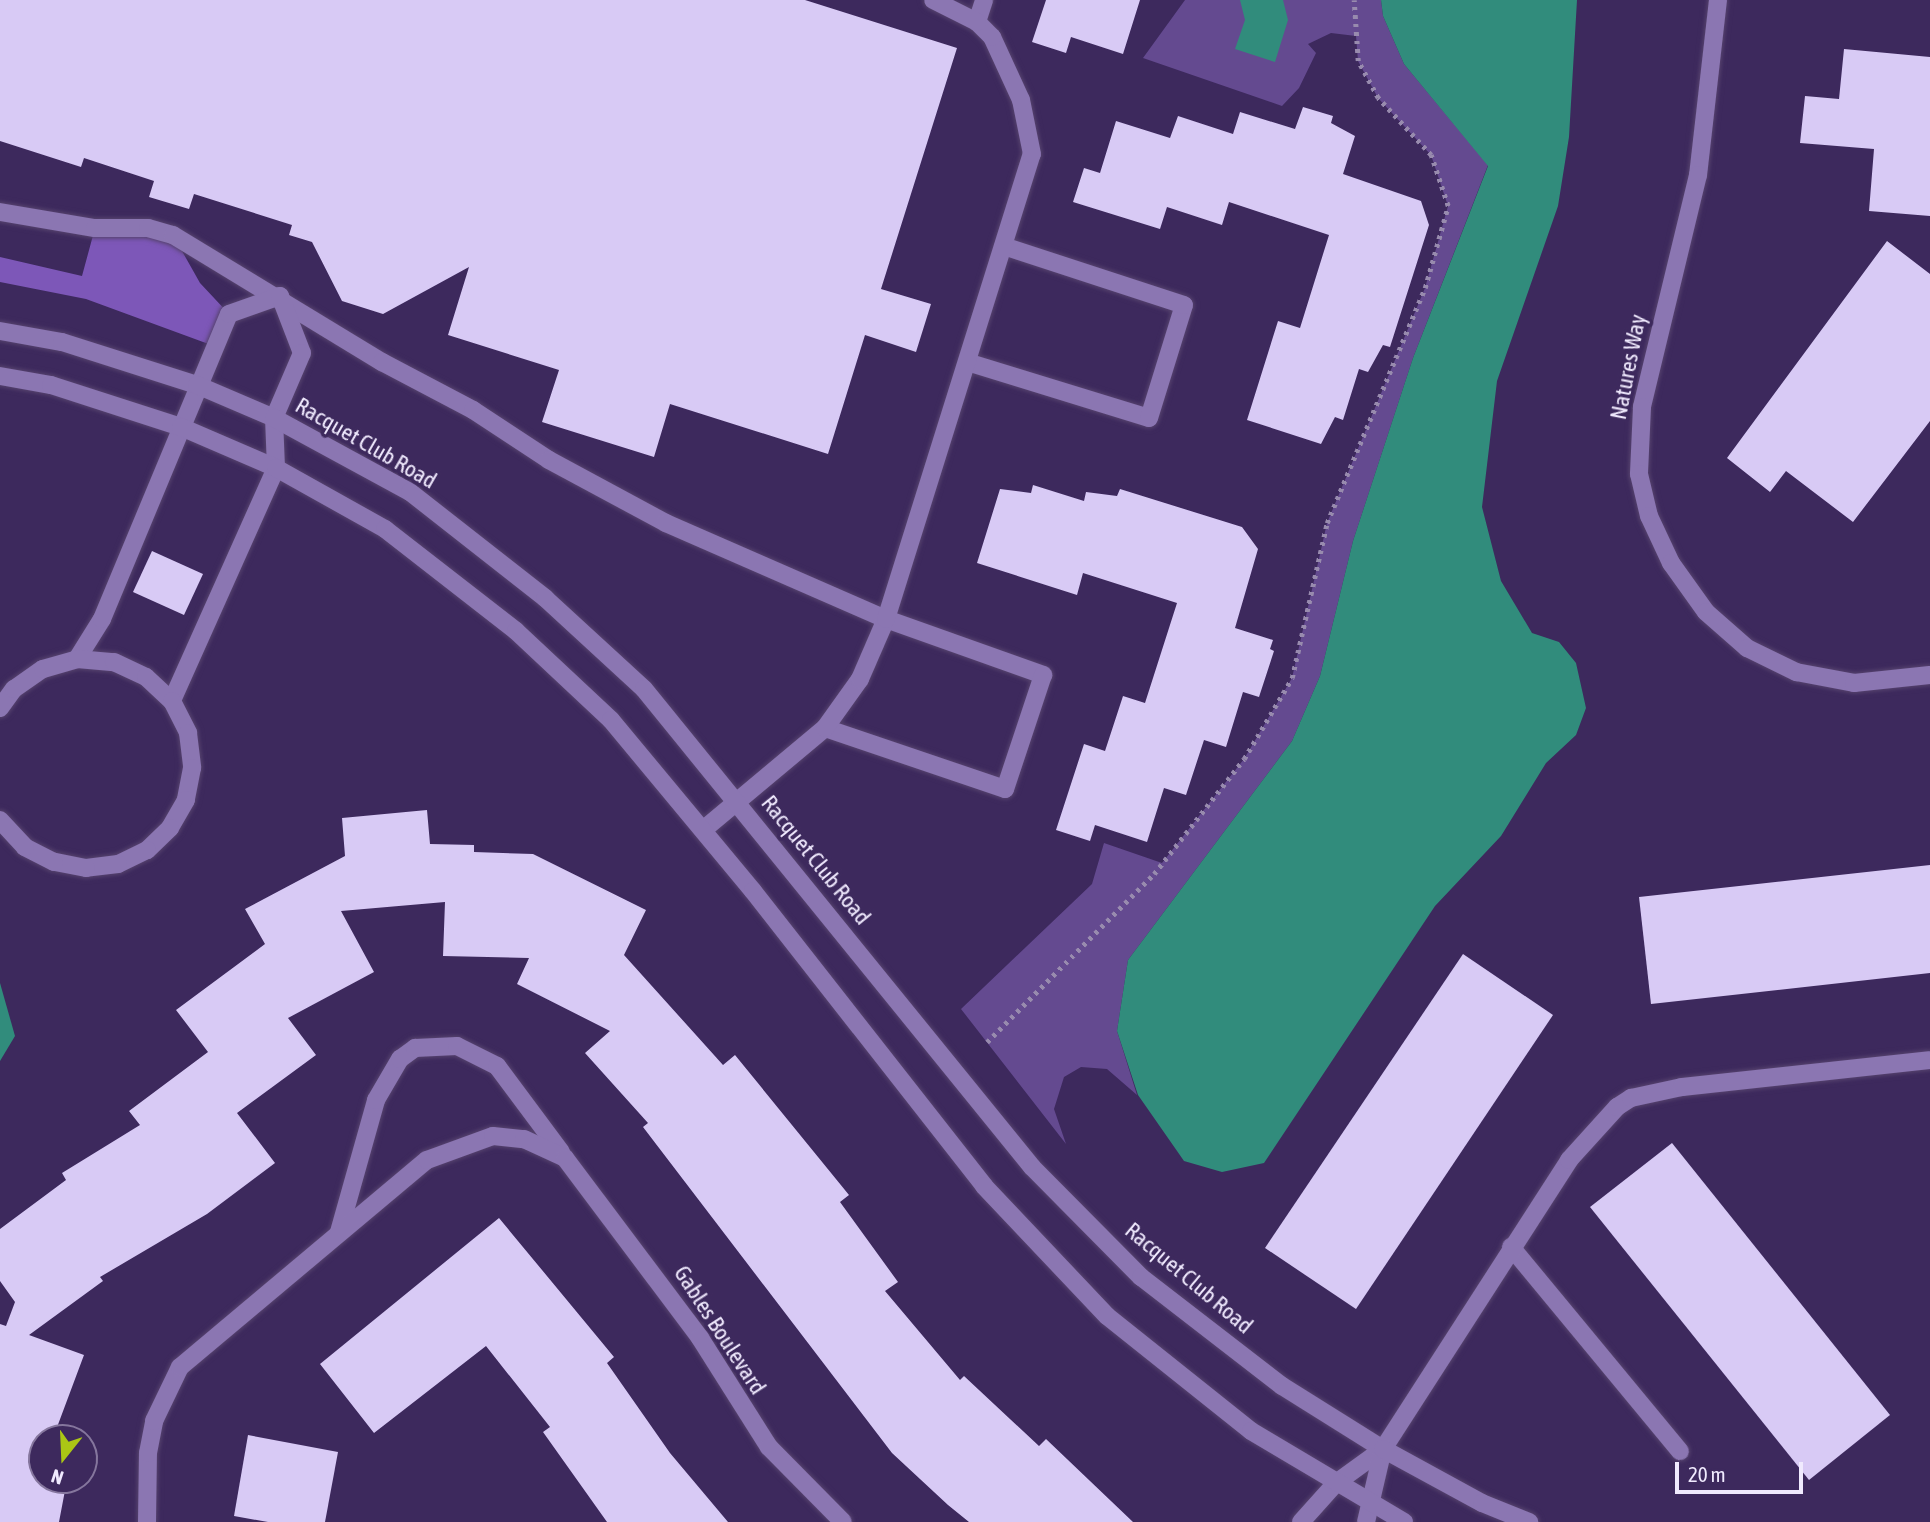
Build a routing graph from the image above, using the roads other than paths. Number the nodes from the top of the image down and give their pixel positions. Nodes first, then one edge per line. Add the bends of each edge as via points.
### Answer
1 (933, 0) edge
2 (984, 0) edge
3 (1718, 0) edge
4 (977, 22) junction
5 (0, 212) edge
6 (1003, 246) junction
7 (280, 296) junction
8 (0, 331) edge
9 (967, 362) junction
10 (0, 376) edge
11 (197, 385) junction
12 (274, 418) junction
13 (181, 427) junction
14 (276, 468) junction
15 (886, 619) junction
16 (78, 659) junction
17 (1930, 675) edge
18 (172, 701) junction
19 (0, 708) edge
20 (825, 728) junction
21 (736, 801) junction
22 (0, 820) edge
23 (703, 830) junction
24 (1930, 1060) edge
25 (565, 1158) junction
26 (339, 1232) junction
27 (1510, 1247) junction
28 (1383, 1449) junction
29 (1680, 1451) dead end
30 (1336, 1483) junction
31 (1368, 1514) edge
32 (147, 1522) edge
33 (843, 1522) edge
34 (1301, 1522) edge
35 (1404, 1522) edge
36 (1529, 1522) edge

1 - 4 street
2 - 4 street
3 - 17 street, Natures Way via 1698,175 1642,407 1639,474 1648,516 1671,563 1706,612 1747,648 1796,672 1854,682
4 - 6 street via 992,37 1021,100 1032,154
5 - 7 street via 95,228 148,228 173,235
6 - 9 street
6 - 9 street via 1184,305 1149,418
7 - 11 street via 229,314
7 - 12 street via 302,353
7 - 15 street via 382,362 666,523
8 - 11 street, Racquet Club Road via 62,342
9 - 15 street
10 - 13 street via 51,385
11 - 12 street, Racquet Club Road
11 - 13 street
12 - 14 street
12 - 21 street, Racquet Club Road via 410,492 545,597 644,689
13 - 14 street
13 - 16 street via 102,619
14 - 18 street
14 - 23 street via 385,529 516,631 611,720
15 - 20 street via 860,679
15 - 20 street via 1043,675 1005,789
16 - 18 street via 114,662 146,677
16 - 19 street via 43,669 14,689
18 - 22 street via 188,733 192,768 181,809 170,828 147,850 118,864 86,867 54,862 25,847
20 - 21 street
21 - 23 street
21 - 28 street, Racquet Club Road via 1032,1167 1132,1268 1282,1386
23 - 30 street via 984,1186 1107,1317 1251,1431
24 - 27 street via 1682,1087 1631,1098 1587,1136
25 - 26 street, Gables Boulevard via 524,1139 492,1136 461,1145 428,1160
25 - 26 street, Gables Boulevard via 497,1066 457,1046 415,1048 400,1059 376,1100
25 - 33 street, Gables Boulevard via 684,1317 769,1447
26 - 32 street, Gables Boulevard via 180,1367 154,1421 148,1453
27 - 28 street
27 - 29 street
28 - 30 street
28 - 31 street
28 - 36 street, Racquet Club Road via 1482,1503
30 - 31 street
30 - 34 street
31 - 35 street

